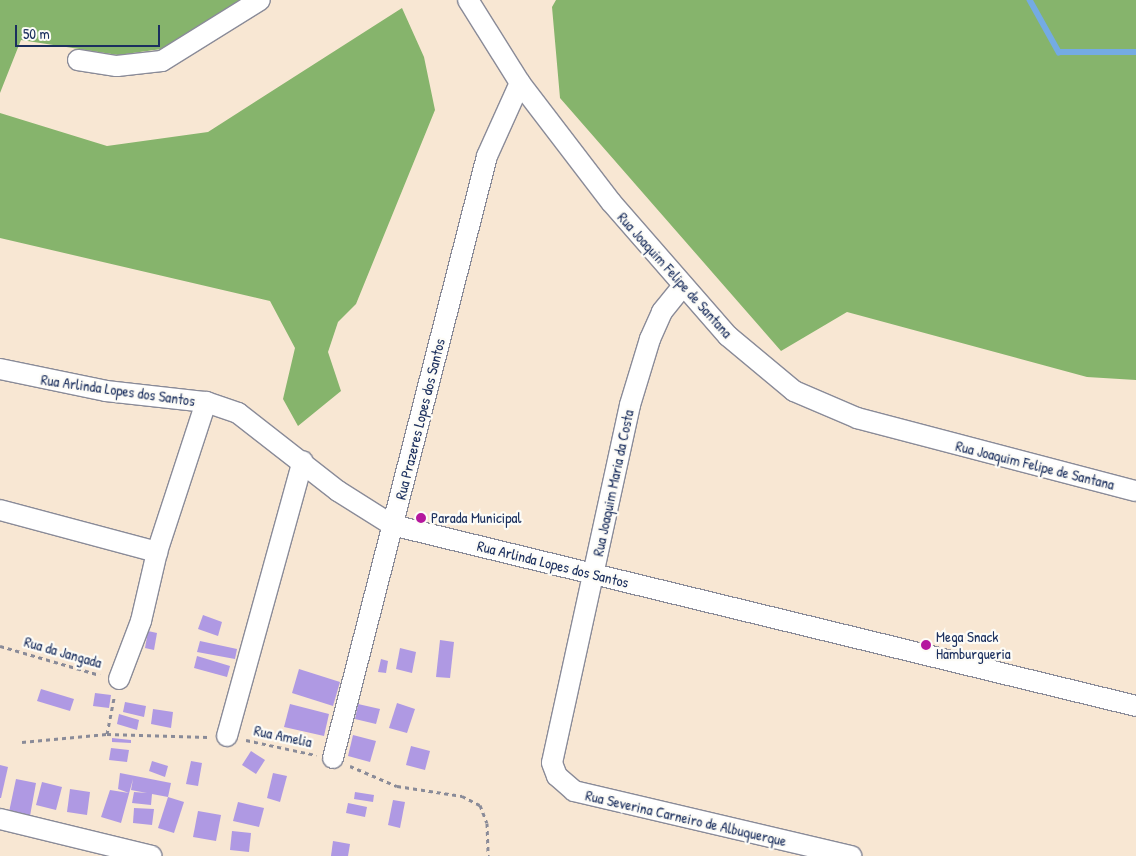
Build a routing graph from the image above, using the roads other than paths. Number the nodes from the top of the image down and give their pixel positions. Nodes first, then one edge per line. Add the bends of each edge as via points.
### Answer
1 (260, 0) edge
2 (468, 0) edge
3 (78, 60) dead end
4 (520, 83) junction
5 (682, 287) junction
6 (0, 369) edge
7 (206, 402) junction
8 (303, 461) junction
9 (1136, 491) edge
10 (0, 510) edge
11 (392, 525) junction
12 (157, 552) junction
13 (593, 575) junction
14 (119, 679) road end
15 (1136, 706) edge
16 (228, 736) road end
17 (333, 758) road end
18 (557, 776) joint
19 (0, 819) edge
20 (152, 856) edge
21 (851, 856) edge

1 - 3 street via 162,61 117,66
2 - 4 street, Rua Joaquim Felipe de Santana
4 - 5 street, Rua Joaquim Felipe de Santana
4 - 11 street, Rua Prazeres Lopes dos Santos via 487,156
5 - 9 street, Rua Joaquim Felipe de Santana via 762,368 821,404 858,418
5 - 13 street, Rua Joaquim Maria da Costa via 662,312 640,368
6 - 7 street, Rua Arlinda Lopes dos Santos via 98,390
7 - 8 street, Rua Arlinda Lopes dos Santos via 259,425
7 - 12 street
8 - 11 street, Rua Arlinda Lopes dos Santos via 338,491
8 - 16 street
10 - 12 street
11 - 13 street, Rua Arlinda Lopes dos Santos
11 - 17 street, Rua Prazeres Lopes dos Santos
12 - 14 street via 141,621
13 - 15 street, Rua Arlinda Lopes dos Santos
13 - 18 street, Rua Joaquim Maria da Costa via 552,750
18 - 21 street, Rua Severina Carneiro de Albuquerque via 574,792
19 - 20 street

